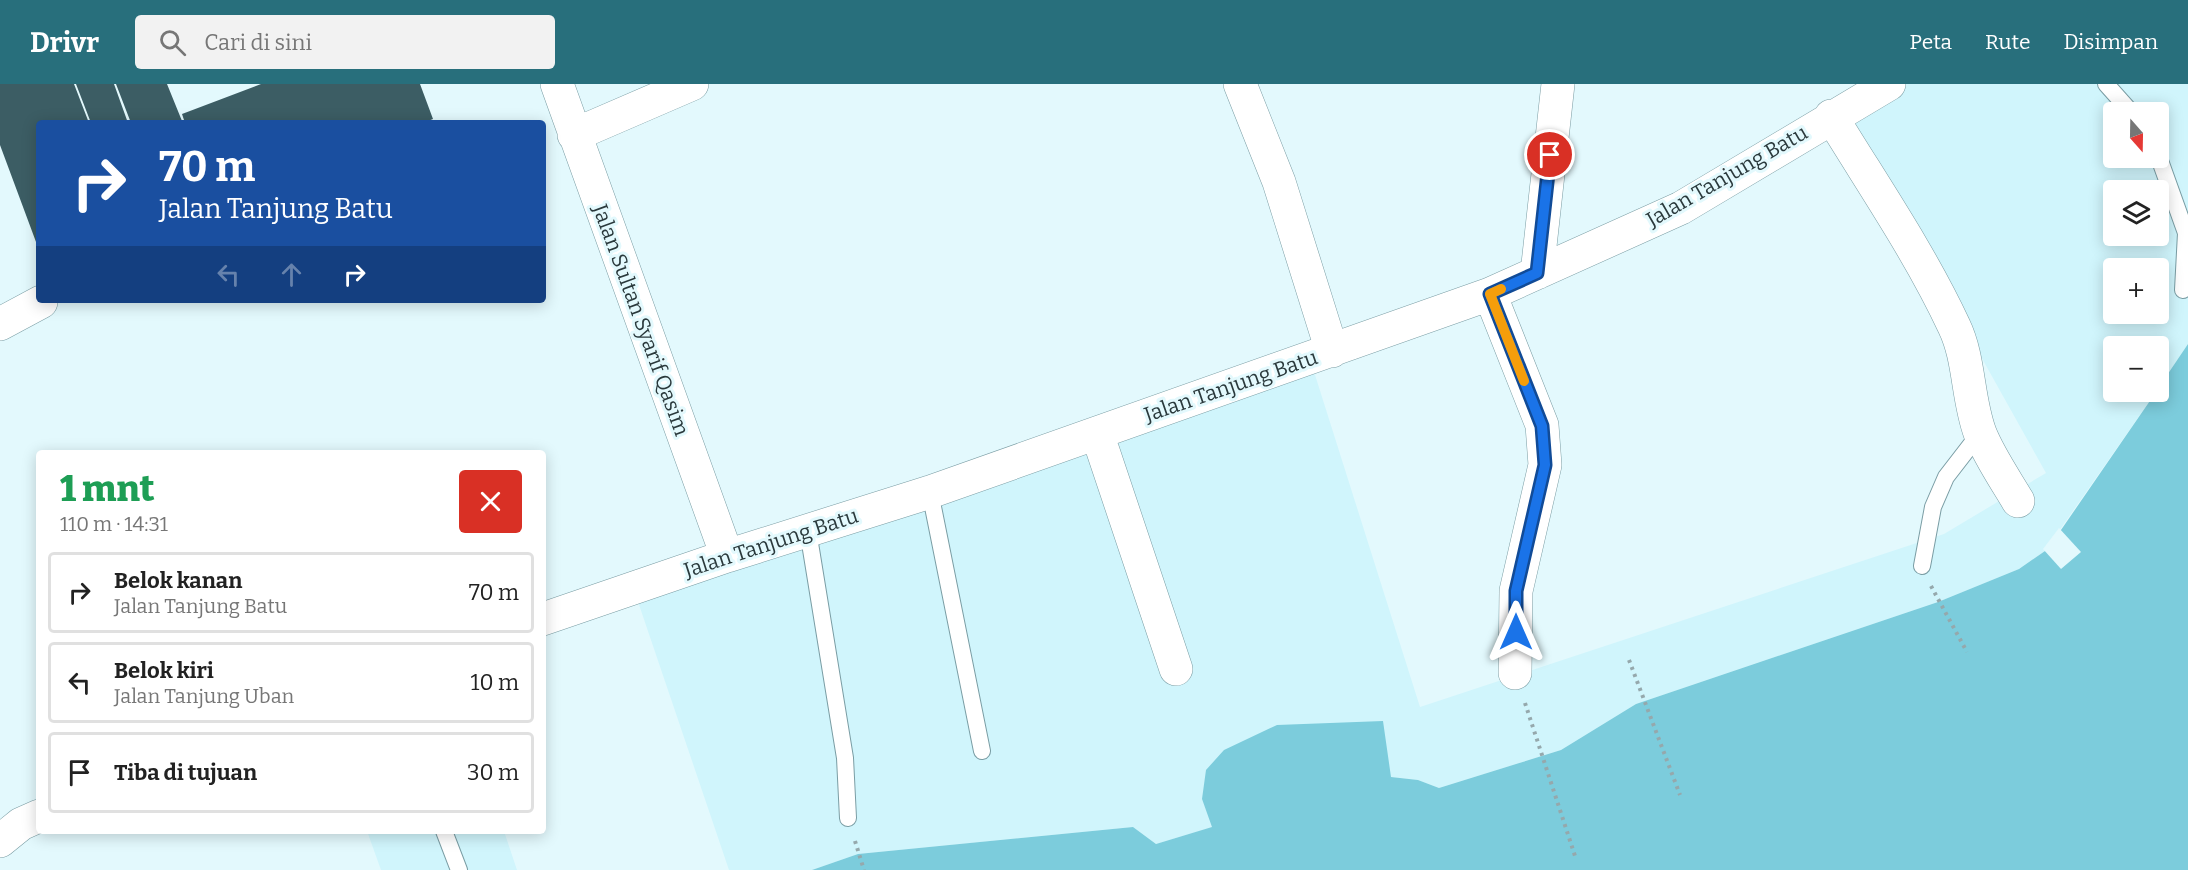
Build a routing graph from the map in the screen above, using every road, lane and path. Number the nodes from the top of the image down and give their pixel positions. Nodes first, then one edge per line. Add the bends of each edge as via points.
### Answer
1 (557, 84) edge
2 (692, 84) edge
3 (1240, 84) edge
4 (1558, 84) edge
5 (1889, 84) edge
6 (2106, 84) edge
7 (2122, 102) edge
8 (1832, 116) junction
9 (574, 135) junction
10 (2163, 168) edge
11 (1537, 273) junction
12 (2183, 290) dead end
13 (1490, 294) junction
14 (39, 303) edge
15 (0, 324) edge
16 (1332, 351) junction
17 (1097, 433) junction
18 (1980, 433) junction
19 (930, 492) junction
20 (2018, 501) dead end
21 (808, 531) junction
22 (727, 556) junction
23 (1922, 566) joint
24 (546, 618) edge
25 (1967, 651) dead end
26 (1629, 660) dead end
27 (1176, 669) dead end
28 (1515, 673) joint
29 (982, 751) dead end
30 (1680, 795) dead end
31 (36, 817) edge
32 (848, 818) joint
33 (445, 834) edge
34 (0, 842) edge
35 (1576, 860) dead end
36 (459, 870) edge
37 (864, 870) edge

1 - 9 street, Jalan Sultan Syarif Qasim
2 - 9 street
3 - 16 street via 1279,182
4 - 11 street
5 - 8 street, Jalan Tanjung Batu
6 - 7 lane
8 - 11 street, Jalan Tanjung Batu via 1682,208
8 - 18 street via 1955,327 1964,352 1965,376
9 - 22 street, Jalan Sultan Syarif Qasim
10 - 12 lane via 2186,233
11 - 13 street, Jalan Tanjung Batu
13 - 16 street, Jalan Tanjung Batu
13 - 28 street via 1542,426 1545,465 1516,591
14 - 15 street
16 - 17 street, Jalan Tanjung Batu
17 - 19 street, Jalan Tanjung Batu
17 - 27 street
18 - 20 street
18 - 23 lane via 1946,477 1937,497
19 - 21 street, Jalan Tanjung Batu
19 - 29 lane
21 - 22 street, Jalan Tanjung Batu
21 - 32 lane via 845,758
22 - 24 street, Jalan Tanjung Batu
23 - 25 path
26 - 30 path
28 - 35 path
31 - 34 street
32 - 37 path
33 - 36 lane

